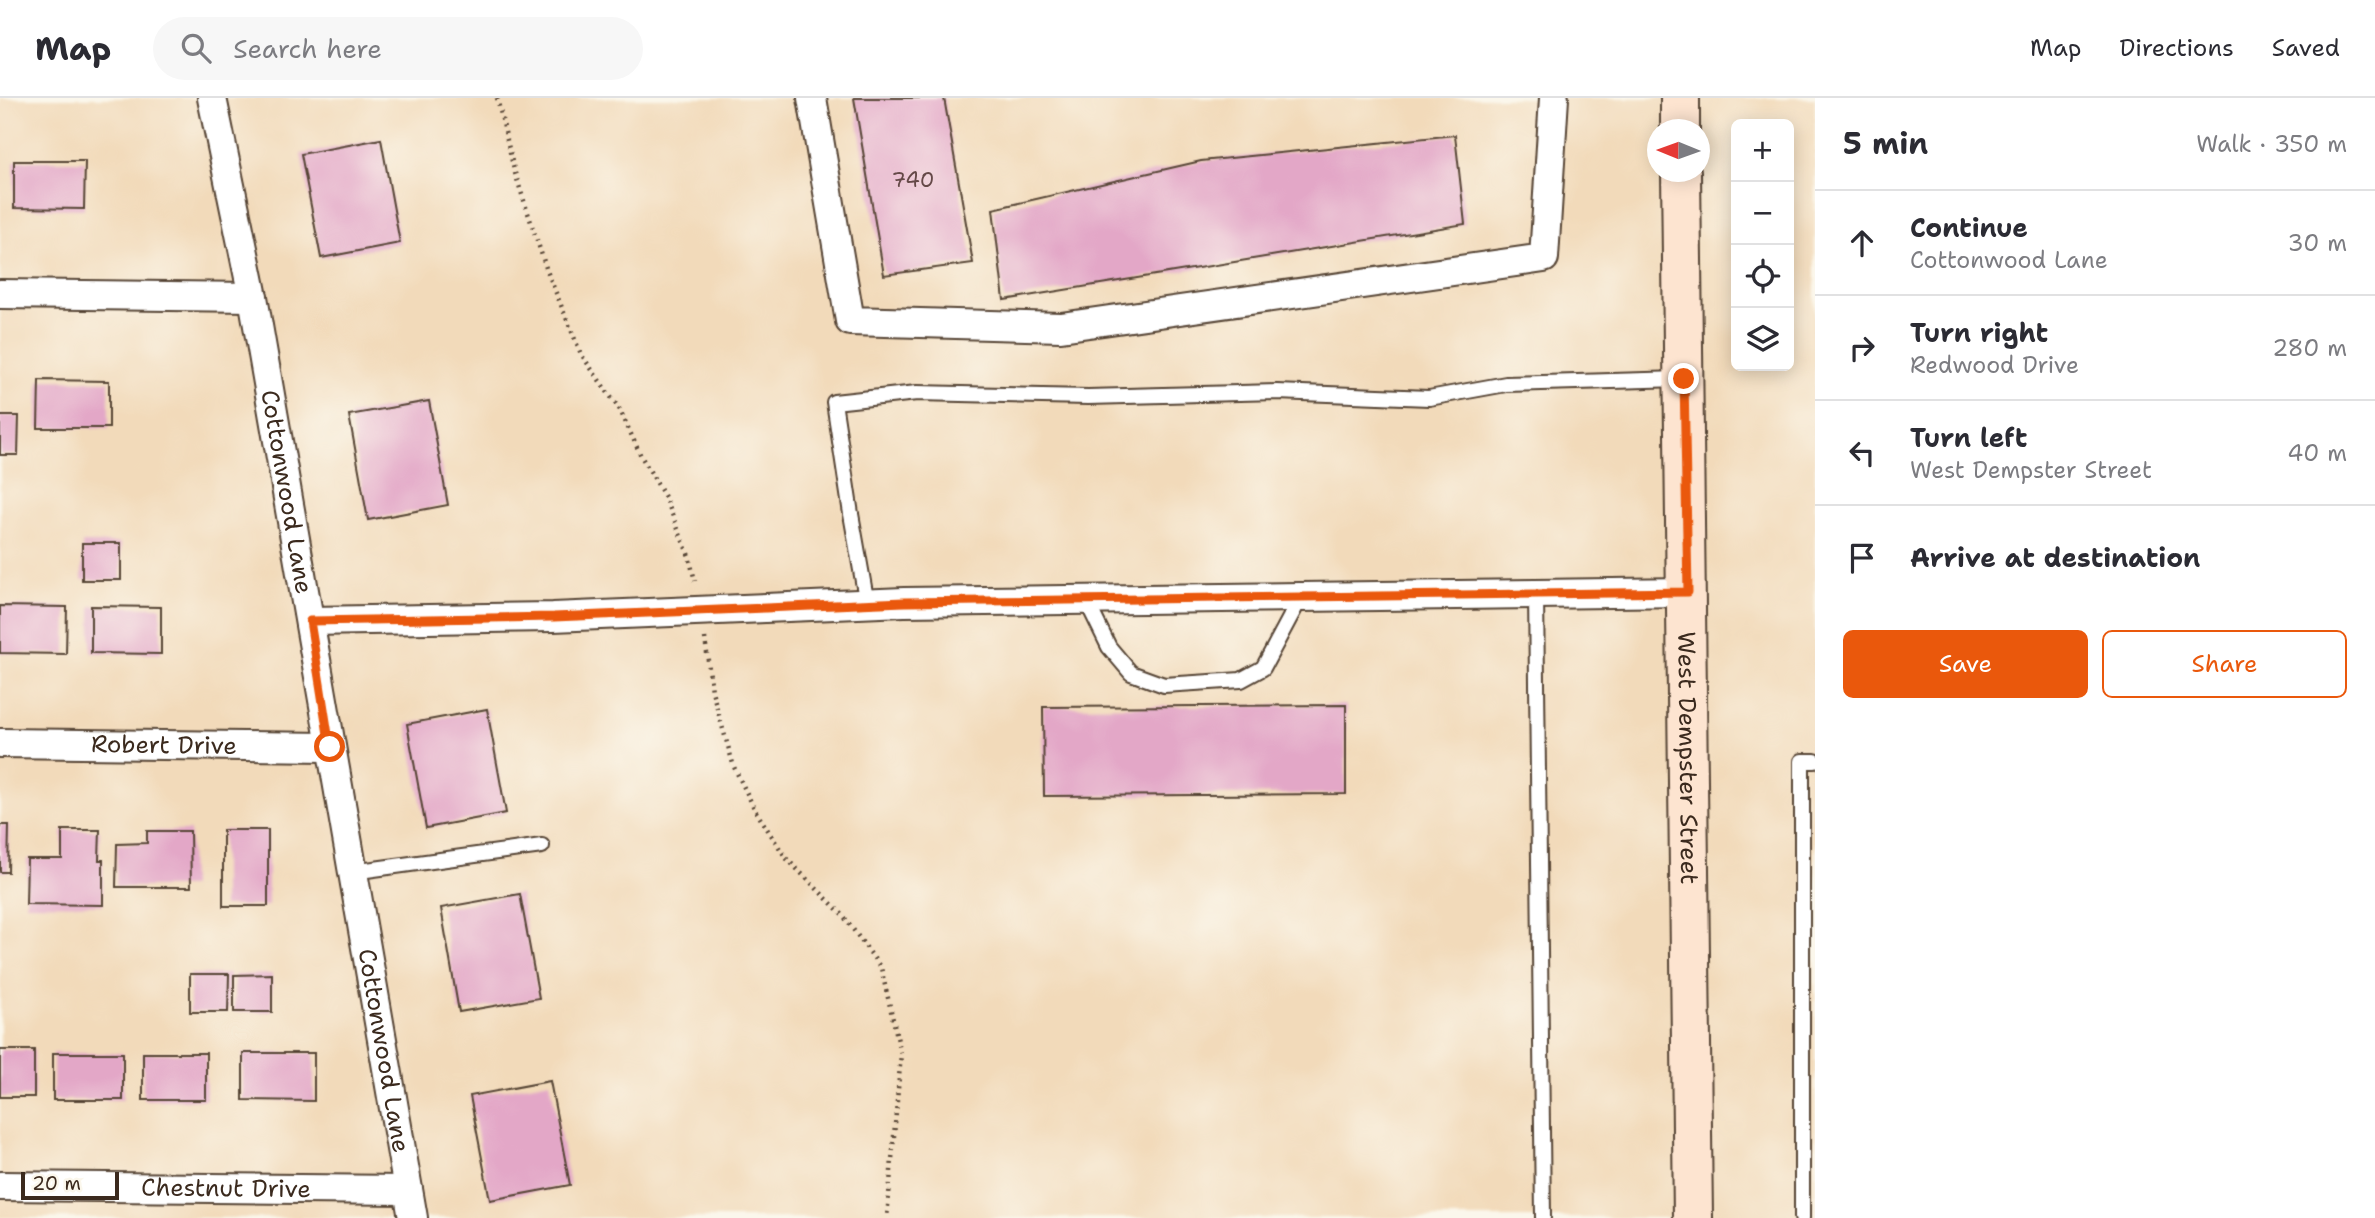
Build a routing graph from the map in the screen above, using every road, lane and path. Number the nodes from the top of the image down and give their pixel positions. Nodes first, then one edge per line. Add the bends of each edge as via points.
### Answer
1 (212, 98) edge
2 (497, 98) edge
3 (812, 98) edge
4 (1555, 98) edge
5 (1680, 98) edge
6 (1680, 119) edge
7 (1681, 182) edge
8 (0, 294) edge
9 (253, 297) junction
10 (1684, 379) junction
11 (1688, 592) junction
12 (697, 594) dead end
13 (1536, 594) junction
14 (1301, 597) junction
15 (1086, 600) junction
16 (867, 604) junction
17 (310, 621) junction
18 (704, 632) dead end
19 (0, 743) edge
20 (330, 747) junction
21 (1815, 761) edge
22 (542, 846) dead end
23 (352, 873) junction
24 (0, 1186) edge
25 (408, 1190) junction
26 (413, 1218) edge
27 (887, 1218) edge
28 (1543, 1218) edge
29 (1693, 1218) edge
30 (1802, 1218) edge

1 - 9 street, Cottonwood Lane
2 - 12 path via 514,170 547,271 581,354 620,410 666,497 689,556
3 - 4 street via 850,321 1061,327 1544,257
5 - 6 main road
7 - 10 main road, West Dempster Street
8 - 9 street
9 - 17 street, Cottonwood Lane
10 - 11 main road, West Dempster Street
10 - 16 lane via 1506,384 1429,397 1277,392 1088,397 917,393 834,402
11 - 13 street
11 - 29 main road, West Dempster Street
13 - 14 street
13 - 28 lane
14 - 15 street
14 - 15 lane via 1263,668 1241,680 1164,685 1131,673 1109,647
15 - 16 street
16 - 17 street
17 - 20 street, Cottonwood Lane
18 - 27 path via 712,691 734,767 755,810 786,858 842,914 881,968 901,1054
19 - 20 street, Robert Drive
20 - 23 street, Cottonwood Lane
21 - 30 lane via 1802,761
22 - 23 lane
23 - 25 street, Cottonwood Lane
24 - 25 street, Chestnut Drive
25 - 26 street, Cottonwood Lane

